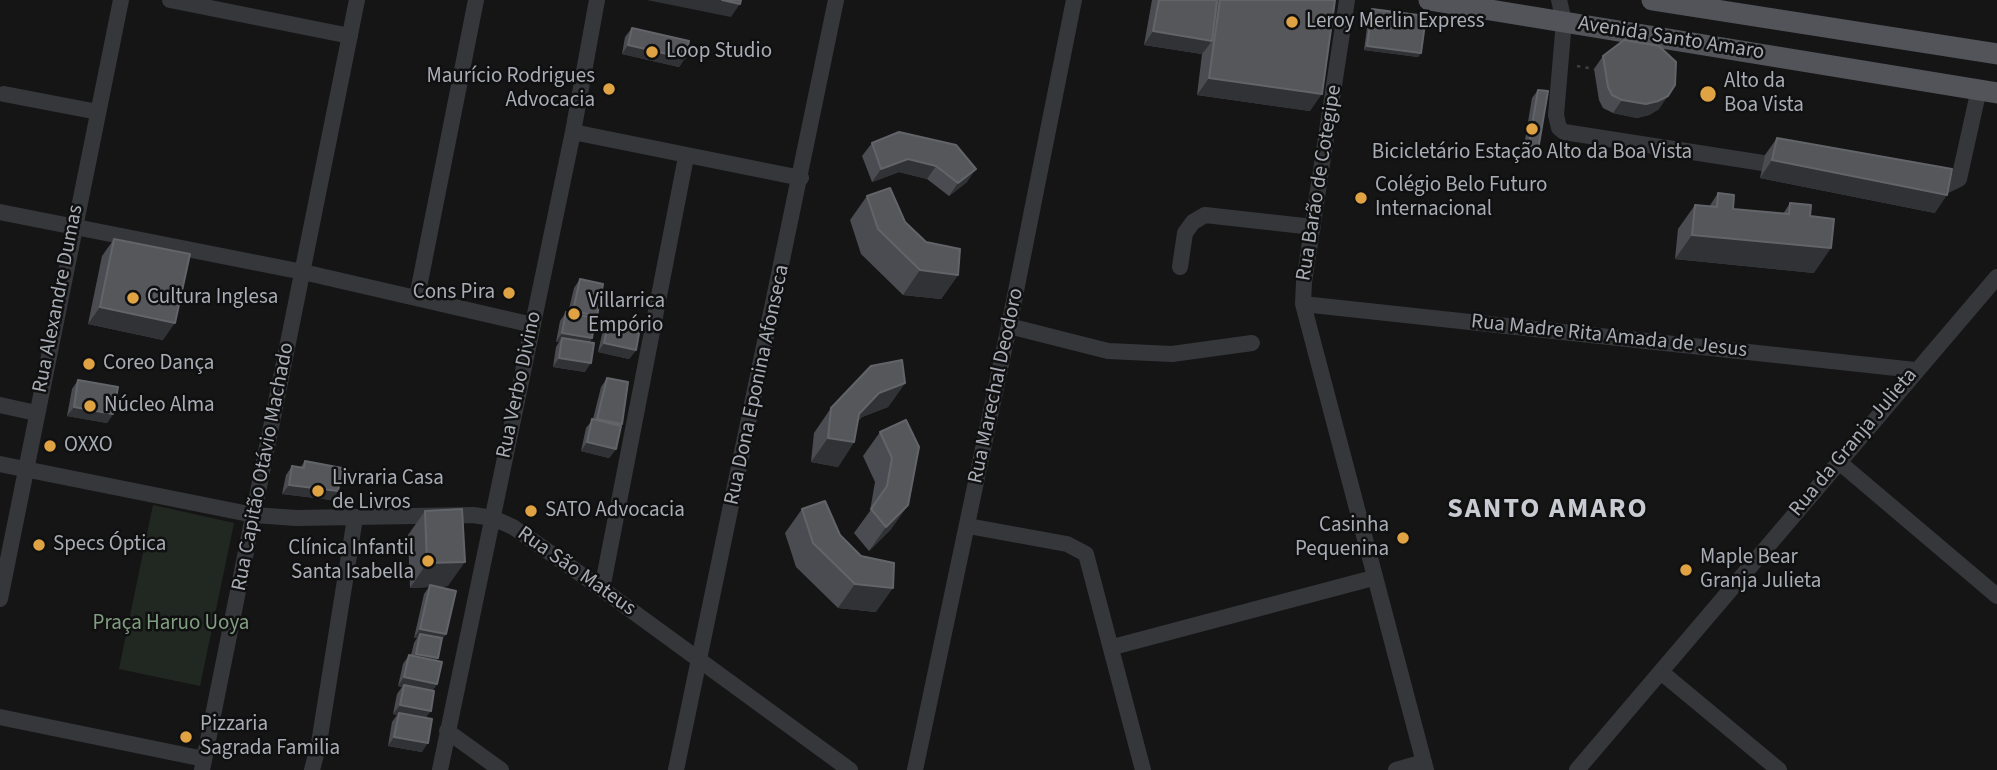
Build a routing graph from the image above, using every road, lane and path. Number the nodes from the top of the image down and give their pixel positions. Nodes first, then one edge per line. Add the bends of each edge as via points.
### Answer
1 (121, 0) edge
2 (170, 0) edge
3 (357, 0) edge
4 (476, 0) edge
5 (597, 0) edge
6 (836, 0) edge
7 (1074, 0) edge
8 (1348, 0) edge
9 (1429, 0) edge
10 (1559, 0) edge
11 (1651, 0) edge
12 (1730, 6) edge
13 (1564, 21) junction
14 (350, 36) junction
15 (1997, 54) edge
16 (1988, 91) edge
17 (4, 94) dead end
18 (98, 113) junction
19 (573, 132) junction
20 (686, 157) junction
21 (1763, 163) dead end
22 (801, 178) junction
23 (1940, 188) edge
24 (0, 212) edge
25 (73, 227) junction
26 (1313, 228) junction
27 (1180, 267) dead end
28 (303, 272) junction
29 (1997, 277) edge
30 (417, 297) junction
31 (1303, 304) junction
32 (533, 325) junction
33 (1009, 326) junction
34 (1252, 343) dead end
35 (1915, 370) junction
36 (0, 405) edge
37 (36, 413) junction
38 (1839, 462) junction
39 (0, 464) edge
40 (26, 470) junction
41 (254, 515) junction
42 (355, 518) junction
43 (493, 518) junction
44 (968, 526) junction
45 (1373, 578) junction
46 (602, 589) junction
47 (1997, 596) edge
48 (0, 599) edge
49 (1113, 647) junction
50 (701, 661) junction
51 (1661, 672) junction
52 (0, 717) edge
53 (447, 730) junction
54 (203, 765) edge
55 (1425, 766) edge
56 (312, 770) edge
57 (440, 770) edge
58 (501, 770) edge
59 (676, 770) edge
60 (850, 770) edge
61 (915, 770) edge
62 (1143, 770) edge
63 (1396, 770) edge
64 (1577, 770) edge
65 (1779, 770) edge

1 - 18 street, Rua Alexandre Dumas
2 - 14 street
3 - 14 street, Rua Capitão Otávio Machado
4 - 30 street
5 - 19 street, Rua Verbo Divino
6 - 22 street, Rua Dona Eponina Afonseca
7 - 33 street, Rua Marechal Deodoro
8 - 26 street, Rua Barão de Cotegipe
9 - 13 main road, Avenida Santo Amaro
10 - 13 street
11 - 12 main road, Avenida Santo Amaro
12 - 15 main road, Avenida Santo Amaro
13 - 16 main road, Avenida Santo Amaro
13 - 21 street via 1556,115 1561,130
14 - 28 street, Rua Capitão Otávio Machado
16 - 23 street via 1959,179
17 - 18 street
18 - 25 street, Rua Alexandre Dumas
19 - 20 street
19 - 32 street, Rua Verbo Divino
20 - 22 street
20 - 46 street
22 - 50 street, Rua Dona Eponina Afonseca
24 - 25 street
25 - 28 street
25 - 37 street, Rua Alexandre Dumas
26 - 27 street via 1206,215 1185,233
26 - 31 street, Rua Barão de Cotegipe
28 - 30 street
28 - 41 street, Rua Capitão Otávio Machado
29 - 35 street, Rua da Granja Julieta
30 - 32 street
31 - 35 street, Rua Madre Rita Amada de Jesus
31 - 45 street, Rua Barão de Cotegipe
32 - 43 street, Rua Verbo Divino
33 - 34 street via 1108,351 1172,354
33 - 44 street, Rua Marechal Deodoro
35 - 38 street, Rua da Granja Julieta
36 - 37 street
37 - 40 street, Rua Alexandre Dumas
38 - 47 street
38 - 51 street, Rua da Granja Julieta
39 - 40 street, Rua São Mateus
40 - 41 street, Rua São Mateus
40 - 48 street, Rua Alexandre Dumas
41 - 42 street, Rua São Mateus
41 - 54 street, Rua Capitão Otávio Machado
42 - 43 street, Rua São Mateus
42 - 56 street
43 - 46 street, Rua São Mateus
43 - 53 street, Rua Verbo Divino
44 - 49 street via 1080,549 1090,562
44 - 61 street, Rua Marechal Deodoro
45 - 49 street
45 - 55 street, Rua Barão de Cotegipe
46 - 50 street, Rua São Mateus
49 - 62 street
50 - 59 street, Rua Dona Eponina Afonseca
50 - 60 street, Rua São Mateus
51 - 64 street, Rua da Granja Julieta
51 - 65 street
52 - 54 street
53 - 57 street, Rua Verbo Divino
53 - 58 street
55 - 63 street

